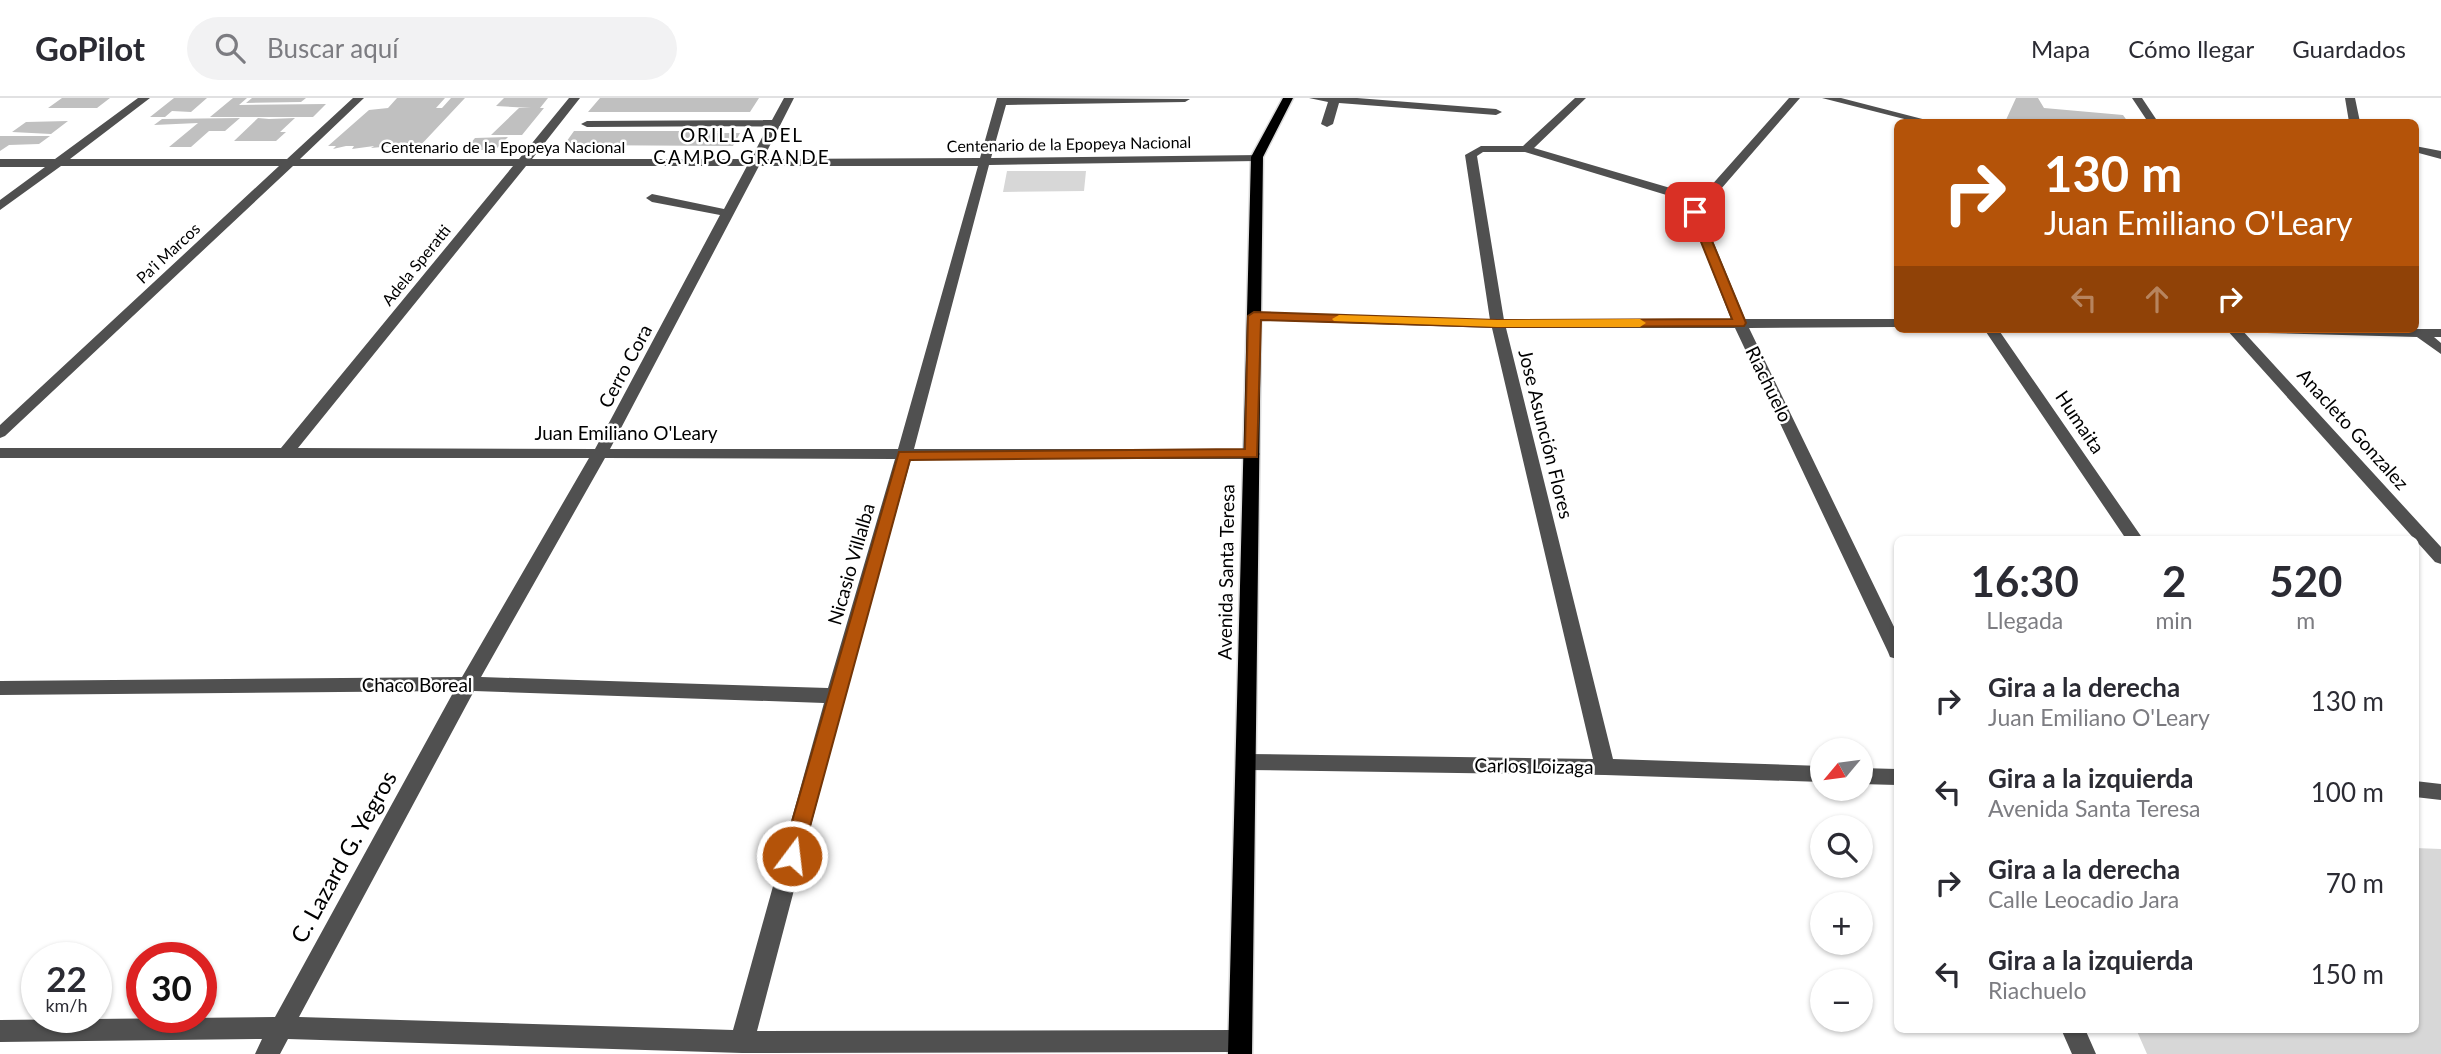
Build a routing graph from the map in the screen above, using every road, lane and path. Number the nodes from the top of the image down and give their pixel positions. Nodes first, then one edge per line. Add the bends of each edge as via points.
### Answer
1 (145, 98) edge
2 (359, 98) edge
3 (575, 98) edge
4 (789, 98) edge
5 (1288, 98) edge
6 (1314, 98) edge
7 (1581, 98) edge
8 (1795, 98) edge
9 (1828, 98) edge
10 (2137, 98) edge
11 (2350, 98) edge
12 (1185, 99) edge
13 (1001, 100) edge
14 (1334, 100) edge
15 (1496, 112) dead end
16 (1916, 119) edge
17 (2151, 119) edge
18 (2354, 119) edge
19 (775, 123) junction
20 (587, 124) dead end
21 (1327, 124) dead end
22 (1526, 149) junction
23 (2419, 150) edge
24 (2441, 155) edge
25 (1257, 157) junction
26 (983, 162) junction
27 (0, 163) edge
28 (56, 163) junction
29 (289, 163) junction
30 (522, 163) junction
31 (753, 163) junction
32 (652, 198) dead end
33 (1703, 202) junction
34 (0, 206) edge
35 (727, 213) junction
36 (1254, 316) junction
37 (1740, 323) junction
38 (1894, 323) edge
39 (1497, 324) junction
40 (1994, 333) edge
41 (2237, 333) edge
42 (2421, 333) joint
43 (2441, 333) edge
44 (2441, 350) edge
45 (0, 433) edge
46 (0, 453) edge
47 (600, 453) junction
48 (1252, 454) junction
49 (284, 455) junction
50 (904, 455) junction
51 (2133, 536) edge
52 (2441, 558) edge
53 (1894, 646) edge
54 (468, 684) junction
55 (0, 688) edge
56 (835, 696) junction
57 (1245, 762) junction
58 (1605, 767) junction
59 (1810, 774) edge
60 (1873, 776) edge
61 (1894, 777) edge
62 (2419, 789) edge
63 (2441, 792) edge
64 (281, 1028) junction
65 (0, 1031) edge
66 (2075, 1033) edge
67 (742, 1042) junction
68 (1240, 1047) edge
69 (1023, 1048) edge
70 (267, 1054) edge
71 (2084, 1054) edge

1 - 28 street
2 - 29 street, Pa'i Marcos
3 - 30 street, Adela Speratti
4 - 19 street, Cerro Cora
5 - 25 main road, Avenida Santa Teresa
6 - 14 street
7 - 22 street
8 - 33 street
9 - 16 street
10 - 17 street
11 - 18 street
12 - 13 street
13 - 26 street, Nicasio Villalba
14 - 15 street
14 - 21 street
19 - 20 street
19 - 31 street, Cerro Cora
22 - 33 street
22 - 39 street, Jose Asunción Flores via 1481,149 1471,155
23 - 24 street
25 - 26 street, Centenario de la Epopeya Nacional
25 - 36 main road, Avenida Santa Teresa
26 - 31 street, Centenario de la Epopeya Nacional
26 - 50 street, Nicasio Villalba
27 - 28 street, Centenario de la Epopeya Nacional
28 - 29 street, Centenario de la Epopeya Nacional
28 - 34 street
29 - 30 street, Centenario de la Epopeya Nacional
29 - 45 street, Pa'i Marcos
30 - 31 street, Centenario de la Epopeya Nacional
30 - 49 street, Adela Speratti
31 - 35 street, Cerro Cora
32 - 35 street
33 - 37 street, Riachuelo via 1695,212
35 - 47 street, Cerro Cora
36 - 39 street
36 - 48 main road, Avenida Santa Teresa
37 - 38 street
37 - 39 street
37 - 53 street, Riachuelo
39 - 58 street, Jose Asunción Flores
40 - 51 street, Humaita
41 - 52 street, Anacleto Gonzalez
42 - 43 street
42 - 44 street
46 - 49 street, Juan Emiliano O'Leary
47 - 49 street, Juan Emiliano O'Leary
47 - 50 street, Juan Emiliano O'Leary
47 - 54 street, Cerro Cora
48 - 50 street, Juan Emiliano O'Leary
48 - 57 main road, Avenida Santa Teresa
50 - 56 street, Nicasio Villalba
54 - 55 street, Chaco Boreal
54 - 56 street, Chaco Boreal
54 - 64 street, C. Lazard G. Yegros
56 - 67 street, Nicasio Villalba
57 - 58 street, Carlos Loizaga
57 - 68 main road, Avenida Santa Teresa
58 - 59 street, Carlos Loizaga
60 - 61 street
62 - 63 street
64 - 65 street
64 - 67 street
64 - 70 street, C. Lazard G. Yegros
66 - 71 street
67 - 69 street
68 - 69 street

